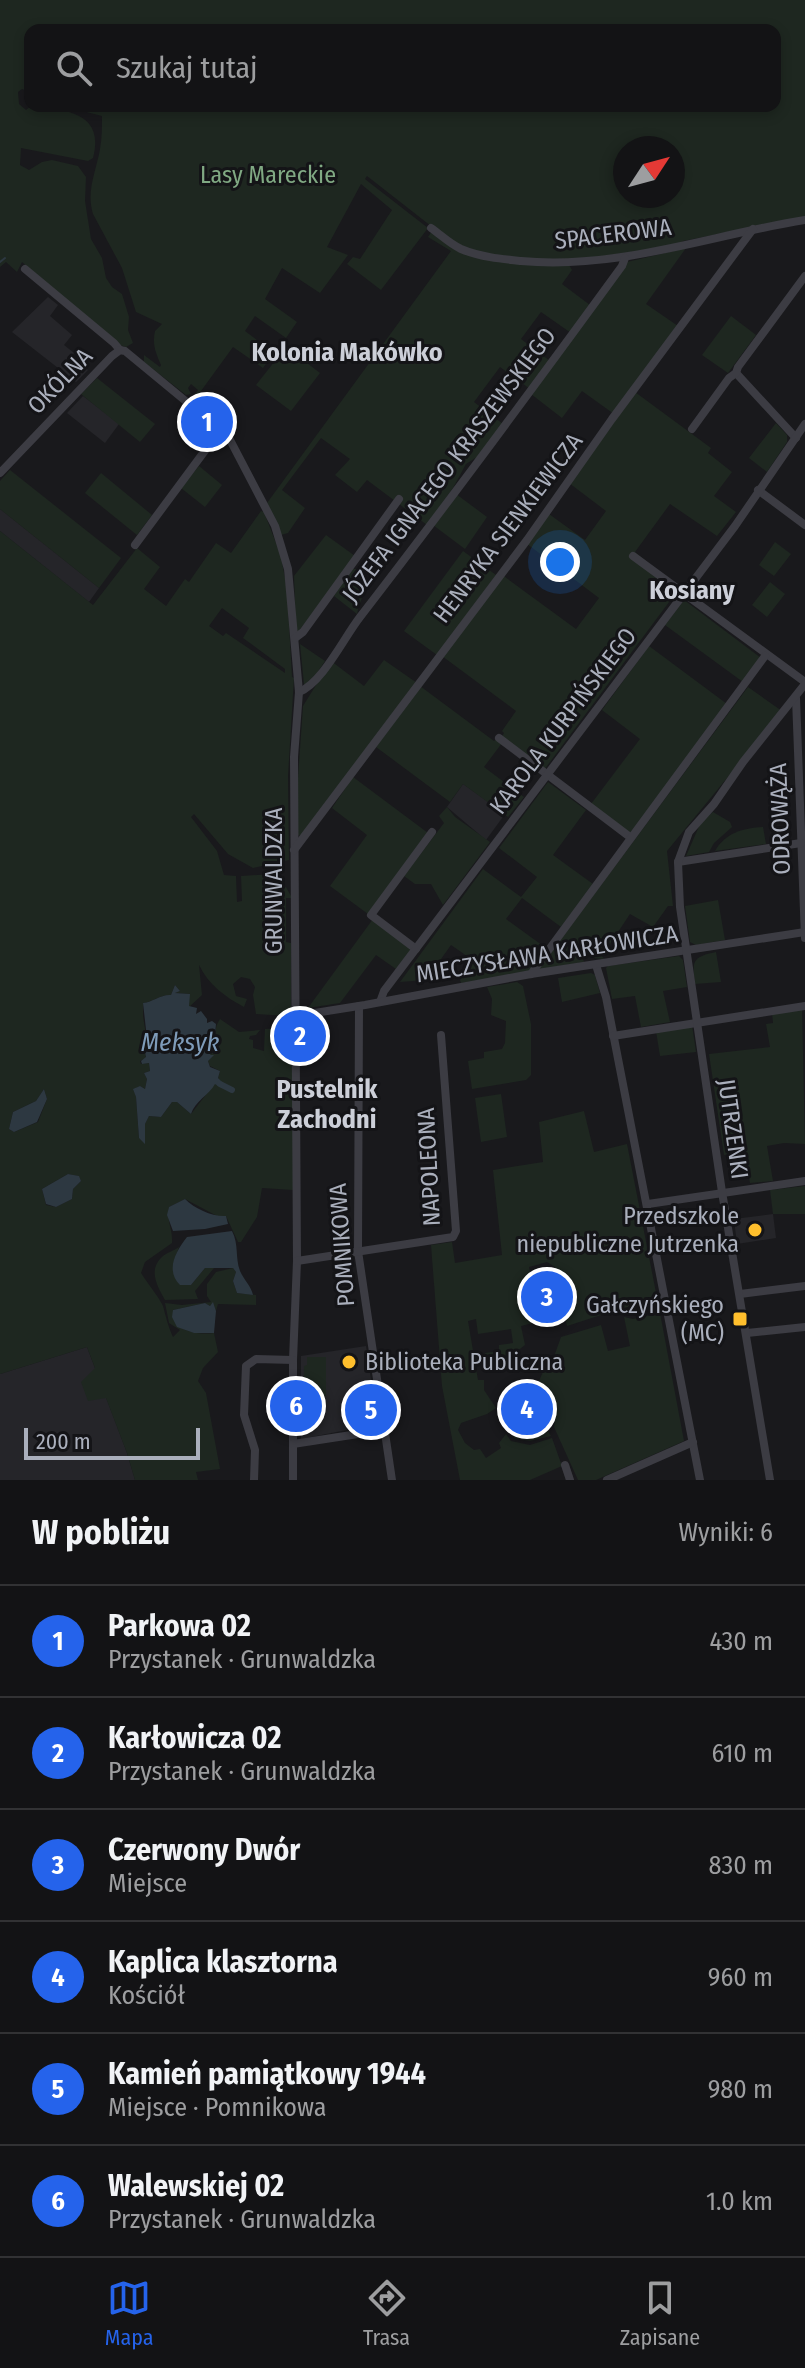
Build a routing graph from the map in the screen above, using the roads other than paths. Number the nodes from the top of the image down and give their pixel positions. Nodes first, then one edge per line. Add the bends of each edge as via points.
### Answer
1 (805, 220) edge
2 (431, 228) dead end
3 (753, 229) junction
4 (625, 258) junction
5 (25, 269) dead end
6 (805, 276) edge
7 (118, 351) junction
8 (736, 373) junction
9 (805, 424) edge
10 (221, 429) junction
11 (692, 429) dead end
12 (796, 438) junction
13 (0, 473) edge
14 (758, 490) junction
15 (399, 499) dead end
16 (805, 525) edge
17 (135, 545) dead end
18 (633, 556) dead end
19 (683, 594) junction
20 (295, 638) junction
21 (765, 656) junction
22 (805, 683) edge
23 (299, 692) junction
24 (796, 697) junction
25 (499, 738) dead end
26 (548, 775) junction
27 (432, 832) dead end
28 (630, 837) junction
29 (801, 843) junction
30 (294, 851) junction
31 (678, 862) junction
32 (805, 934) edge
33 (416, 949) junction
34 (686, 952) junction
35 (596, 965) junction
36 (531, 974) junction
37 (380, 1002) junction
38 (359, 1006) junction
39 (805, 1006) edge
40 (296, 1016) junction
41 (697, 1022) junction
42 (441, 1035) dead end
43 (613, 1036) junction
44 (805, 1181) edge
45 (722, 1192) junction
46 (648, 1204) junction
47 (358, 1251) junction
48 (297, 1261) junction
49 (805, 1286) edge
50 (740, 1294) junction
51 (805, 1327) edge
52 (747, 1333) junction
53 (293, 1360) junction
54 (384, 1430) junction
55 (693, 1442) junction
56 (293, 1444) junction
57 (565, 1465) dead end
58 (254, 1480) edge
59 (293, 1480) edge
60 (392, 1480) edge
61 (570, 1480) edge
62 (607, 1480) edge
63 (700, 1480) edge
64 (770, 1480) edge

1 - 3 street, SPACEROWA
2 - 4 street, SPACEROWA via 458,248 509,260
3 - 4 street, SPACEROWA
3 - 30 street, HENRYKA SIENKIEWICZA
4 - 23 street, JÓZEFA IGNACEGO KRASZEWSKIEGO via 317,679
5 - 7 street, GRUNWALDZKA
6 - 8 street
7 - 10 street, GRUNWALDZKA via 128,353
7 - 13 street, OKÓLNA
8 - 11 street
8 - 12 street
9 - 12 street, KAROLA KURPIŃSKIEGO
10 - 17 street
10 - 20 street, GRUNWALDZKA via 241,458 280,541
12 - 14 street, KAROLA KURPIŃSKIEGO
14 - 16 street
14 - 19 street, KAROLA KURPIŃSKIEGO
15 - 20 street
18 - 19 street
19 - 21 street
19 - 26 street, KAROLA KURPIŃSKIEGO
20 - 23 street, GRUNWALDZKA
21 - 22 street
21 - 28 street
22 - 24 street, JUTRZENKI
23 - 30 street, GRUNWALDZKA
24 - 29 street, ODROWĄŻA
24 - 31 street, JUTRZENKI via 689,832
25 - 26 street
26 - 28 street
26 - 33 street, KAROLA KURPIŃSKIEGO
27 - 33 street via 371,915
28 - 36 street
29 - 31 street
29 - 32 street, ODROWĄŻA
30 - 40 street, GRUNWALDZKA
31 - 34 street, JUTRZENKI
32 - 34 street, MIECZYSŁAWA KARŁOWICZA
33 - 37 street, KAROLA KURPIŃSKIEGO
34 - 35 street, MIECZYSŁAWA KARŁOWICZA
34 - 41 street, JUTRZENKI
35 - 36 street, MIECZYSŁAWA KARŁOWICZA
35 - 43 street
36 - 37 street, MIECZYSŁAWA KARŁOWICZA
37 - 38 street, MIECZYSŁAWA KARŁOWICZA
38 - 40 street, MIECZYSŁAWA KARŁOWICZA
38 - 47 street, POMNIKOWA
39 - 41 street
40 - 48 street, GRUNWALDZKA
41 - 43 street
41 - 45 street, JUTRZENKI
42 - 47 street, NAPOLEONA via 456,1231 448,1239
43 - 46 street
44 - 45 street
45 - 46 street
45 - 50 street, JUTRZENKI
46 - 55 street
47 - 48 street, NAPOLEONA
47 - 54 street, POMNIKOWA
48 - 53 street, GRUNWALDZKA
49 - 50 street
50 - 52 street, JUTRZENKI
51 - 52 street
52 - 64 street, JUTRZENKI
53 - 56 street, GRUNWALDZKA
53 - 58 street via 256,1359 246,1366 244,1415 255,1450
54 - 56 street
54 - 60 street, POMNIKOWA
55 - 62 street
55 - 63 street
56 - 59 street, GRUNWALDZKA
57 - 61 street

